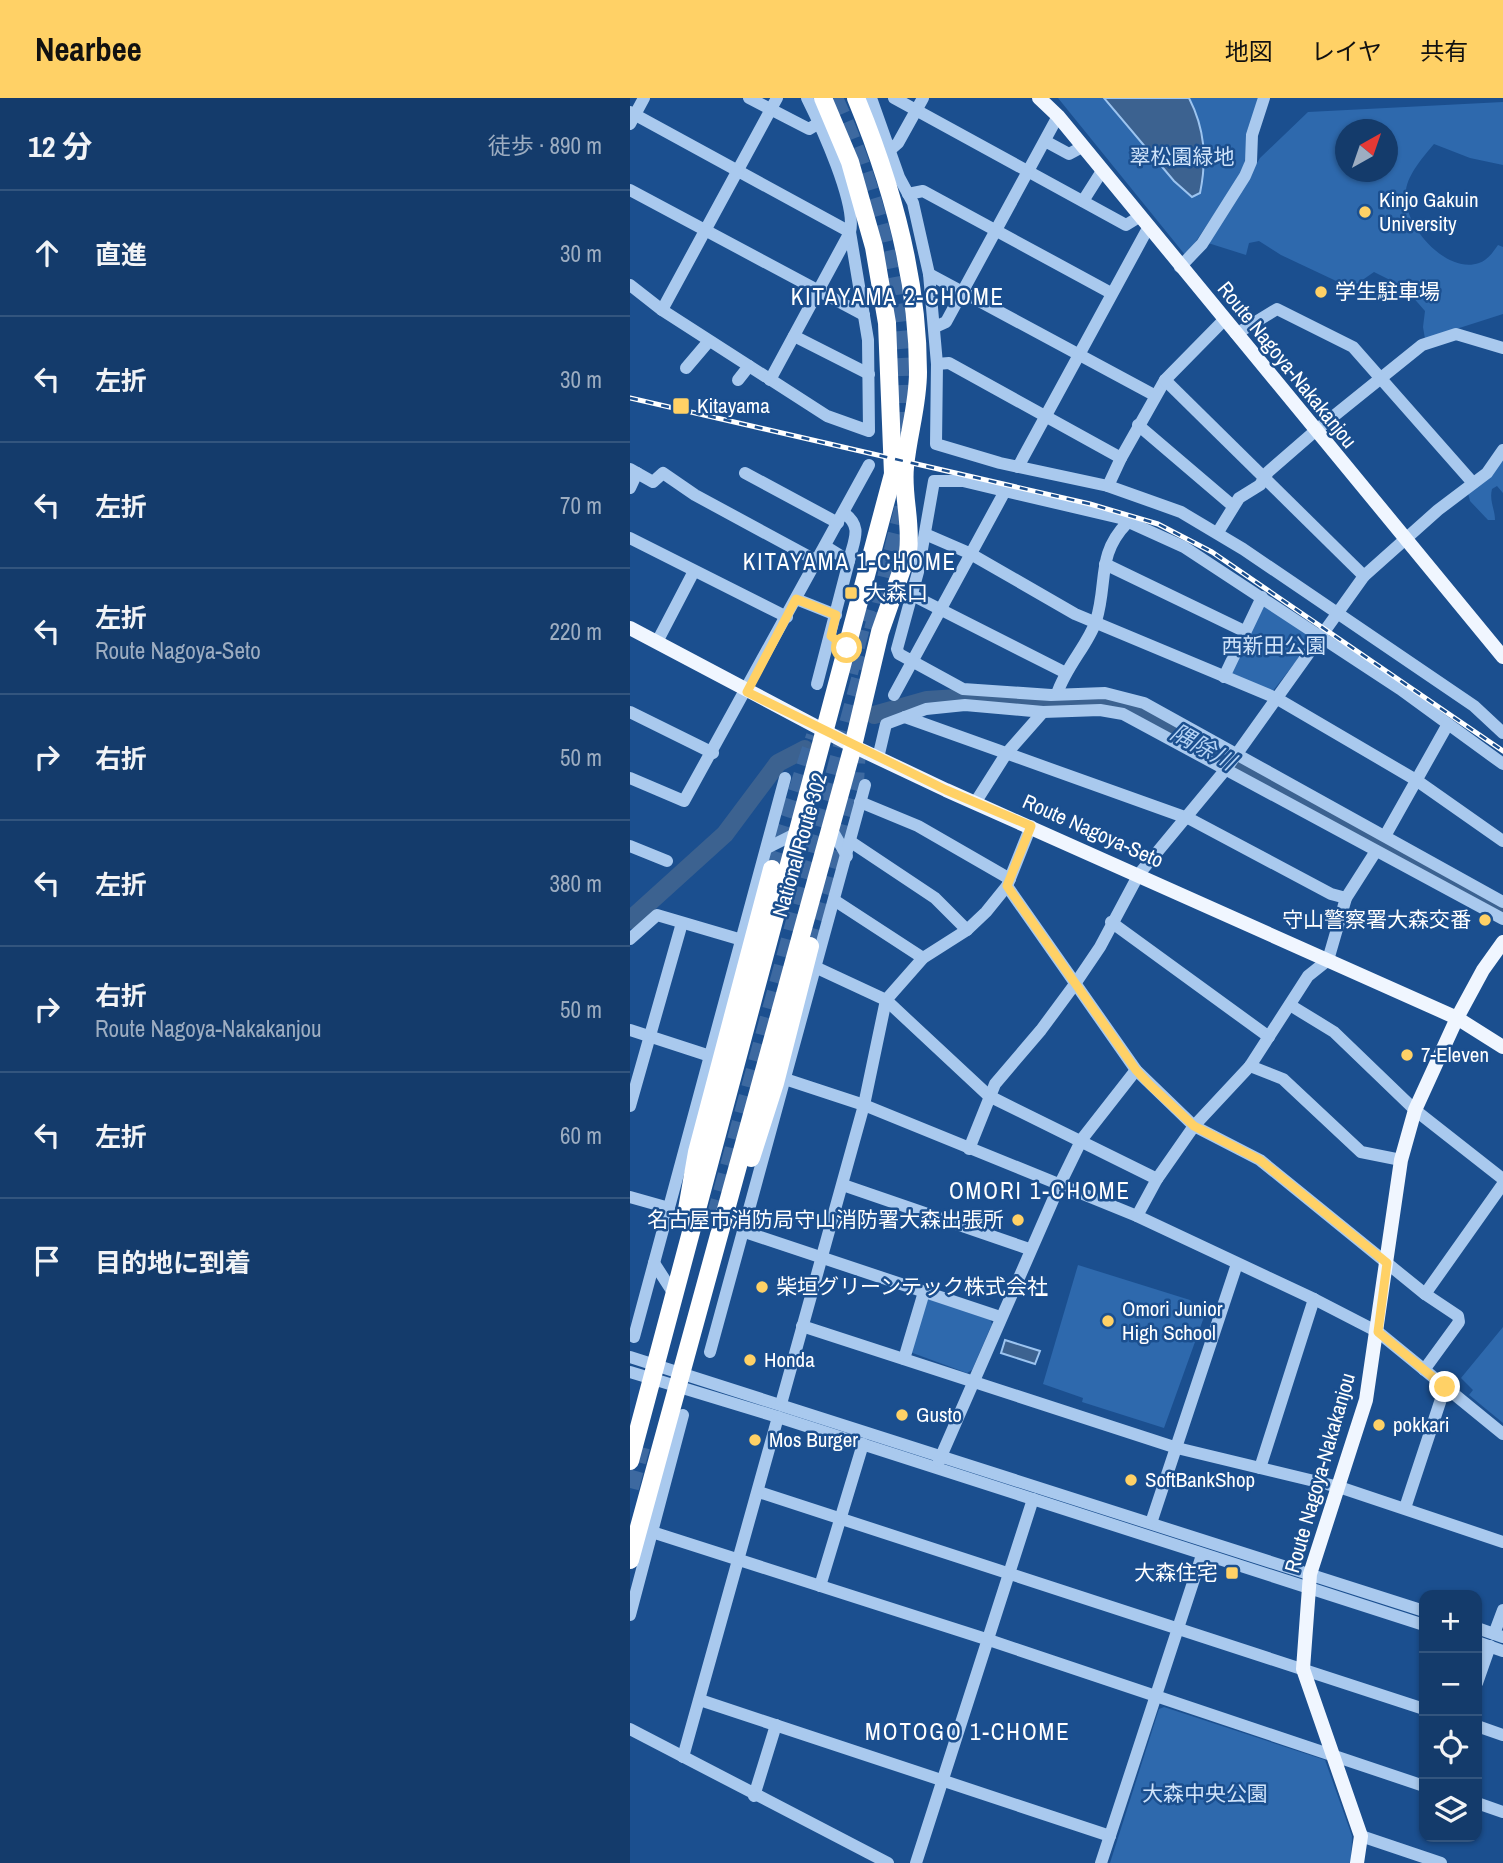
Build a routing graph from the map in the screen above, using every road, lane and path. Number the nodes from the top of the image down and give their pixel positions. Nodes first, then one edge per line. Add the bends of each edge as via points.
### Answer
1 (644, 98) edge
2 (750, 98) edge
3 (807, 98) edge
4 (823, 98) edge
5 (856, 98) edge
6 (870, 98) edge
7 (894, 98) edge
8 (923, 98) edge
9 (1039, 98) edge
10 (1264, 98) edge
11 (774, 104) edge
12 (917, 110) junction
13 (1058, 116) junction
14 (632, 117) edge
15 (819, 123) junction
16 (1045, 141) junction
17 (1082, 147) junction
18 (890, 150) junction
19 (738, 170) junction
20 (1028, 170) junction
21 (1102, 171) junction
22 (630, 190) edge
23 (908, 194) junction
24 (1083, 201) junction
25 (1144, 223) junction
26 (995, 230) junction
27 (706, 231) junction
28 (850, 233) junction
29 (1180, 267) junction
30 (929, 274) junction
31 (630, 285) edge
32 (818, 292) junction
33 (962, 292) junction
34 (1111, 293) junction
35 (662, 310) junction
36 (864, 315) junction
37 (1224, 320) junction
38 (935, 327) junction
39 (1236, 334) junction
40 (794, 336) junction
41 (868, 340) junction
42 (709, 341) junction
43 (1503, 348) edge
44 (1078, 354) junction
45 (888, 359) junction
46 (936, 360) junction
47 (749, 366) junction
48 (685, 368) dead end
49 (918, 373) junction
50 (869, 374) junction
51 (1380, 377) junction
52 (738, 380) dead end
53 (770, 380) junction
54 (1165, 380) junction
55 (1154, 395) junction
56 (1045, 415) junction
57 (1138, 425) junction
58 (867, 426) junction
59 (883, 428) dead end
60 (1314, 432) junction
61 (1503, 450) edge
62 (1121, 458) junction
63 (869, 464) dead end
64 (1018, 467) junction
65 (634, 471) edge
66 (745, 473) dead end
67 (1264, 477) junction
68 (1473, 483) junction
69 (1108, 486) junction
70 (630, 488) edge
71 (1005, 491) junction
72 (1233, 506) junction
73 (841, 518) junction
74 (1127, 523) junction
75 (1217, 532) junction
76 (925, 534) junction
77 (630, 538) edge
78 (1405, 541) junction
79 (825, 545) junction
80 (969, 553) junction
81 (817, 561) junction
82 (849, 561) junction
83 (1105, 564) junction
84 (694, 571) junction
85 (1364, 576) junction
86 (912, 595) junction
87 (1262, 597) junction
88 (796, 599) junction
89 (941, 609) junction
90 (1338, 612) junction
91 (836, 615) junction
92 (787, 617) junction
93 (1096, 622) junction
94 (630, 628) edge
95 (1244, 631) junction
96 (831, 636) junction
97 (1321, 637) junction
98 (657, 642) junction
99 (847, 648) junction
100 (1503, 657) edge
101 (913, 662) junction
102 (1065, 672) junction
103 (1224, 677) junction
104 (817, 684) dead end
105 (747, 692) junction
106 (1057, 694) junction
107 (894, 695) dead end
108 (1276, 698) junction
109 (630, 712) edge
110 (1043, 712) junction
111 (905, 717) junction
112 (1448, 724) junction
113 (824, 731) junction
114 (1503, 733) edge
115 (853, 746) junction
116 (713, 754) junction
117 (1006, 754) junction
118 (1237, 754) junction
119 (878, 758) junction
120 (1503, 764) edge
121 (1226, 769) junction
122 (630, 778) edge
123 (785, 778) dead end
124 (1416, 780) junction
125 (864, 785) dead end
126 (860, 802) junction
127 (975, 803) junction
128 (1185, 818) junction
129 (829, 824) junction
130 (1031, 826) junction
131 (799, 832) junction
132 (1385, 836) junction
133 (1503, 841) edge
134 (851, 842) junction
135 (630, 846) edge
136 (767, 848) junction
137 (1376, 851) junction
138 (847, 856) junction
139 (667, 861) dead end
140 (772, 869) tunnel mouth
141 (1139, 874) junction
142 (1009, 883) junction
143 (1346, 898) junction
144 (834, 900) junction
145 (1503, 902) edge
146 (1503, 919) edge
147 (1111, 922) junction
148 (682, 923) junction
149 (967, 930) junction
150 (630, 939) edge
151 (742, 940) junction
152 (1503, 942) edge
153 (810, 946) tunnel mouth
154 (923, 958) junction
155 (1328, 960) junction
156 (814, 967) junction
157 (1075, 984) junction
158 (886, 1000) junction
159 (1290, 1005) junction
160 (1457, 1018) junction
161 (630, 1030) edge
162 (650, 1036) junction
163 (1269, 1037) junction
164 (1503, 1047) edge
165 (710, 1056) junction
166 (1250, 1066) junction
167 (1136, 1070) junction
168 (785, 1079) junction
169 (989, 1096) junction
170 (864, 1105) junction
171 (630, 1106) edge
172 (1415, 1110) junction
173 (1194, 1126) junction
174 (1082, 1139) junction
175 (969, 1149) junction
176 (1401, 1160) junction
177 (1157, 1179) junction
178 (1503, 1181) edge
179 (1059, 1184) junction
180 (843, 1185) junction
181 (630, 1196) edge
182 (669, 1208) junction
183 (1137, 1216) junction
184 (745, 1232) junction
185 (1028, 1249) junction
186 (739, 1252) junction
187 (823, 1257) junction
188 (1387, 1263) junction
189 (654, 1264) junction
190 (1237, 1264) junction
191 (711, 1265) junction
192 (924, 1292) junction
193 (674, 1294) junction
194 (1425, 1294) junction
195 (1314, 1299) junction
196 (1000, 1317) junction
197 (802, 1326) junction
198 (1378, 1332) junction
199 (634, 1337) dead end
200 (710, 1352) dead end
201 (630, 1357) edge
202 (904, 1359) junction
203 (1424, 1370) junction
204 (654, 1372) junction
205 (630, 1373) edge
206 (681, 1379) junction
207 (972, 1382) junction
208 (1445, 1387) junction
209 (780, 1411) junction
210 (683, 1415) dead end
211 (1503, 1434) edge
212 (863, 1444) junction
213 (669, 1446) junction
214 (1177, 1448) junction
215 (630, 1461) tunnel mouth
216 (939, 1462) junction
217 (1259, 1468) junction
218 (1339, 1487) junction
219 (759, 1492) junction
220 (1033, 1499) junction
221 (1405, 1507) junction
222 (839, 1517) junction
223 (1151, 1523) junction
224 (645, 1531) junction
225 (1503, 1542) edge
226 (1202, 1555) junction
227 (738, 1558) junction
228 (630, 1560) edge
229 (1011, 1573) junction
230 (1309, 1581) junction
231 (820, 1586) junction
232 (1419, 1610) edge
233 (1503, 1610) edge
234 (630, 1615) edge
235 (1419, 1623) edge
236 (1179, 1629) junction
237 (1496, 1639) edge
238 (989, 1640) junction
239 (1503, 1650) edge
240 (1304, 1669) junction
241 (1482, 1671) edge
242 (1157, 1696) junction
243 (700, 1700) junction
244 (1419, 1707) edge
245 (776, 1725) junction
246 (1482, 1728) edge
247 (630, 1729) edge
248 (1503, 1735) edge
249 (1332, 1756) junction
250 (683, 1757) junction
251 (941, 1781) junction
252 (1419, 1784) edge
253 (754, 1796) junction
254 (1482, 1805) edge
255 (1503, 1812) edge
256 (1110, 1836) junction
257 (1361, 1836) junction
258 (888, 1863) edge
259 (916, 1863) edge
260 (1101, 1863) edge
261 (1357, 1863) edge
262 (1441, 1863) edge

1 - 14 street
2 - 11 street
3 - 15 street
4 - 45 highway, National Route 302 via 850,162 874,247
5 - 49 highway, National Route 302 via 897,218 912,292
6 - 18 street
7 - 12 street
8 - 12 street
9 - 13 main road, Route Nagoya-Nakakanjou
10 - 29 street via 1245,176 1202,244
11 - 15 street via 809,130
11 - 19 street
12 - 18 street
12 - 20 street
13 - 16 street
13 - 17 main road, Route Nagoya-Nakakanjou
14 - 19 street
15 - 28 street via 853,221
16 - 17 street via 1069,154
16 - 20 street
17 - 21 main road, Route Nagoya-Nakakanjou
18 - 23 street
19 - 27 street
19 - 28 street
20 - 24 street
20 - 26 street
21 - 24 street
21 - 25 main road, Route Nagoya-Nakakanjou
22 - 27 street
23 - 26 street via 923,191
23 - 30 street
24 - 25 street via 1126,225
25 - 29 main road, Route Nagoya-Nakakanjou
25 - 34 street
26 - 33 street
26 - 34 street
27 - 32 street
27 - 35 street
28 - 32 street
28 - 36 street
29 - 37 main road, Route Nagoya-Nakakanjou
30 - 33 street
30 - 38 street
31 - 35 street
32 - 36 street
32 - 40 street
33 - 38 street via 946,323
33 - 44 street
34 - 44 street
35 - 42 street
36 - 41 street
37 - 39 main road, Route Nagoya-Nakakanjou
37 - 54 street
38 - 46 street
39 - 51 street via 1277,309 1353,347
39 - 60 main road, Route Nagoya-Nakakanjou
40 - 50 street
40 - 53 street
41 - 45 street
41 - 50 street
42 - 47 street
42 - 48 street
43 - 51 street via 1456,334 1422,345
44 - 55 street
44 - 56 street
45 - 99 highway, National Route 302 via 893,474
46 - 49 street
46 - 56 street
46 - 64 street via 936,444
47 - 52 street
47 - 53 street
49 - 115 highway, National Route 302 via 905,466 908,552 880,632
50 - 58 street
51 - 60 street
51 - 68 street
53 - 58 street via 827,416 869,431
54 - 55 street
54 - 67 street
55 - 57 street
56 - 62 street
56 - 64 street
57 - 62 street
57 - 72 street
58 - 59 street
60 - 67 street
60 - 78 main road, Route Nagoya-Nakakanjou
61 - 68 street via 1487,473
62 - 69 street
63 - 73 street
64 - 69 street
65 - 70 street
65 - 81 street via 653,482 663,473
66 - 73 street
67 - 72 street
67 - 85 street
68 - 78 street
69 - 75 street via 1181,512
71 - 74 street via 1119,517
71 - 76 street via 963,481 934,481
71 - 80 street
72 - 75 street
73 - 79 street
73 - 82 street via 855,521 857,527
74 - 83 street via 1112,538
74 - 87 street via 1184,547
75 - 90 street
76 - 80 street
76 - 86 street
77 - 84 street
78 - 85 street
78 - 100 main road, Route Nagoya-Nakakanjou
79 - 81 street
79 - 82 street
80 - 89 street
80 - 93 street
81 - 88 street
82 - 91 street
83 - 93 street
83 - 95 street
84 - 92 street
84 - 98 street
85 - 90 street
86 - 89 street
86 - 101 street via 897,649
87 - 95 street
87 - 97 street
88 - 91 street
88 - 92 street
89 - 101 street
89 - 102 street
90 - 97 street
90 - 114 street via 1474,706
91 - 96 street
92 - 105 street
93 - 102 street
93 - 103 street
94 - 98 main road, Route Nagoya-Seto
95 - 103 street
96 - 99 street
96 - 104 street
97 - 108 street
97 - 112 street
98 - 105 main road, Route Nagoya-Seto
99 - 113 highway, National Route 302
101 - 106 street via 963,689
101 - 107 street
102 - 106 street
103 - 108 street
105 - 113 main road, Route Nagoya-Seto
105 - 116 street
106 - 118 street via 1125,697
108 - 118 street
108 - 124 street
109 - 116 street
110 - 111 street via 965,705 926,709
110 - 117 street
110 - 121 street via 1100,710 1132,716
111 - 117 street
111 - 119 street via 886,723
112 - 120 street
112 - 124 street
113 - 115 main road, Route Nagoya-Seto
113 - 131 highway, National Route 302
115 - 119 main road, Route Nagoya-Seto
115 - 129 highway, National Route 302
116 - 122 street via 684,801
117 - 127 street
117 - 128 street
118 - 121 street
118 - 132 street
119 - 127 main road, Route Nagoya-Seto
121 - 128 street
121 - 137 street
123 - 136 street
124 - 132 street
124 - 133 street
125 - 126 street
126 - 134 street
126 - 142 street via 918,825
127 - 130 main road, Route Nagoya-Seto
128 - 141 street
128 - 143 street
129 - 138 street
129 - 191 highway, National Route 302
130 - 141 main road, Route Nagoya-Seto
130 - 142 street
131 - 136 street
131 - 193 highway, National Route 302
132 - 145 street
134 - 138 street
134 - 149 street via 935,898
135 - 139 street
136 - 151 street
137 - 143 street
137 - 146 street
138 - 144 street
140 - 193 highway via 697,1152
141 - 147 street
141 - 155 main road, Route Nagoya-Seto
142 - 149 street
142 - 157 street
143 - 155 street
144 - 154 street
144 - 156 street
147 - 157 street
147 - 163 street
148 - 150 street via 657,915
148 - 151 street
148 - 162 street
149 - 154 street
151 - 165 street
152 - 160 main road, Route Nagoya-Nakakanjou
153 - 191 highway via 775,1083
154 - 158 street
155 - 159 street via 1308,976
155 - 160 main road, Route Nagoya-Seto
156 - 158 street
156 - 168 street
157 - 167 street
157 - 169 street
158 - 169 street
158 - 170 street
159 - 163 street
159 - 172 street via 1334,1032
160 - 164 main road, Route Nagoya-Seto
160 - 172 main road, Route Nagoya-Nakakanjou
161 - 162 street
162 - 165 street
162 - 171 street
163 - 166 street
165 - 182 street
166 - 173 street
166 - 176 street via 1283,1079 1361,1152
167 - 173 street
167 - 174 street
168 - 170 street
168 - 184 street
169 - 174 street
169 - 175 street
170 - 175 street
170 - 180 street
172 - 176 main road, Route Nagoya-Nakakanjou
172 - 178 street
173 - 177 street
173 - 188 street via 1260,1160
174 - 177 street
174 - 179 street
175 - 179 street
176 - 188 main road, Route Nagoya-Nakakanjou
177 - 183 street
178 - 194 street
179 - 183 street
179 - 185 street
180 - 185 street
180 - 187 street
181 - 182 street
182 - 189 street
183 - 190 street
184 - 186 street
184 - 187 street
185 - 196 street
186 - 191 street
186 - 200 street
187 - 192 street
187 - 197 street
188 - 194 street
188 - 198 main road, Route Nagoya-Nakakanjou
189 - 193 street
189 - 199 street
190 - 195 street
190 - 214 street
191 - 206 highway, National Route 302
192 - 196 street
192 - 202 street
193 - 204 highway, National Route 302
194 - 203 street via 1458,1316 1459,1322
195 - 198 street
195 - 217 street
196 - 207 street
197 - 202 street
197 - 209 street
198 - 203 street
198 - 218 main road, Route Nagoya-Nakakanjou via 1366,1401
201 - 204 street
202 - 207 street
203 - 208 street
204 - 205 street
204 - 206 street
204 - 215 highway, National Route 302
206 - 209 street
206 - 213 highway, National Route 302
207 - 214 street
207 - 216 street
208 - 211 street
208 - 221 street
209 - 212 street
209 - 216 street
209 - 219 street
210 - 213 street
212 - 216 street
212 - 222 street
213 - 224 highway, National Route 302
214 - 217 street
214 - 223 street
216 - 220 street
216 - 223 street
217 - 218 street
218 - 221 street
218 - 230 main road, Route Nagoya-Nakakanjou
219 - 222 street
219 - 227 street
220 - 226 street
220 - 229 street
221 - 225 street
222 - 229 street
222 - 231 street
223 - 230 street
224 - 227 street
224 - 228 highway, National Route 302
224 - 234 street
226 - 230 street
226 - 236 street
227 - 231 street
227 - 243 street
229 - 236 street
229 - 238 street
230 - 232 street
230 - 235 street
230 - 240 main road, Route Nagoya-Nakakanjou
231 - 238 street
233 - 237 street
236 - 240 street
236 - 242 street
237 - 239 street
237 - 241 street
238 - 242 street
238 - 251 street
240 - 244 street
240 - 249 main road, Route Nagoya-Nakakanjou
242 - 249 street
242 - 256 street
243 - 245 street
243 - 250 street
245 - 251 street
245 - 253 street
246 - 248 street
247 - 250 street
249 - 252 street
249 - 257 main road, Route Nagoya-Nakakanjou
250 - 253 street
251 - 256 street
251 - 259 street
253 - 258 street
254 - 255 street
256 - 260 street
257 - 261 main road, Route Nagoya-Nakakanjou
257 - 262 street

